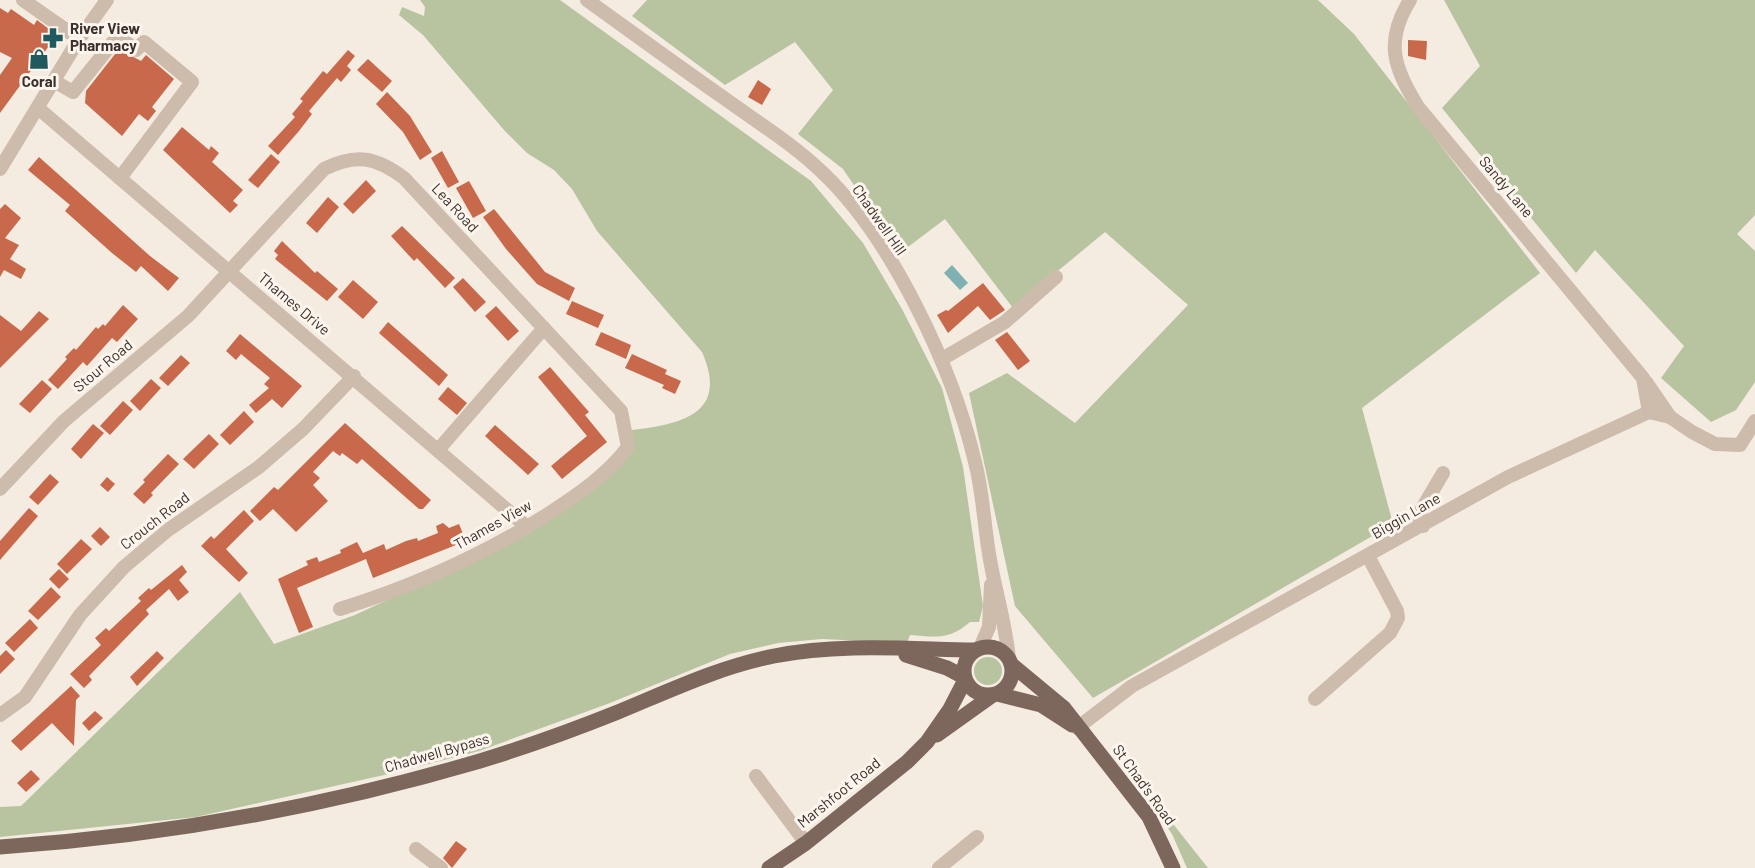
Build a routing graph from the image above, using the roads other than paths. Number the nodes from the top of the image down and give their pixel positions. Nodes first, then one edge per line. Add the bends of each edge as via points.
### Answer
1 (23, 0) edge
2 (107, 0) edge
3 (588, 0) edge
4 (1410, 0) edge
5 (77, 43) junction
6 (98, 60) junction
7 (54, 81) junction
8 (38, 108) junction
9 (0, 169) edge
10 (120, 177) junction
11 (231, 272) junction
12 (1056, 277) dead end
13 (544, 328) junction
14 (942, 359) junction
15 (354, 376) junction
16 (1643, 378) junction
17 (1648, 412) junction
18 (1670, 417) junction
19 (1755, 421) edge
20 (625, 431) joint
21 (438, 450) junction
22 (1443, 473) dead end
23 (0, 489) edge
24 (1423, 526) junction
25 (527, 527) junction
26 (1368, 556) junction
27 (991, 565) junction
28 (340, 609) dead end
29 (871, 648) junction
30 (978, 649) junction
31 (1010, 661) junction
32 (965, 679) junction
33 (995, 694) junction
34 (1316, 699) dead end
35 (0, 715) edge
36 (1077, 728) junction
37 (927, 742) junction
38 (756, 776) dead end
39 (977, 837) dead end
40 (806, 843) junction
41 (0, 847) edge
42 (416, 849) dead end
43 (441, 868) edge
44 (770, 868) edge
45 (939, 868) edge
46 (1173, 868) edge

1 - 5 street
2 - 5 street
3 - 14 street, Chadwell Hill via 823,172 877,241
4 - 16 street, Sandy Lane via 1398,20 1394,47 1401,78 1418,107
5 - 6 street
5 - 7 street
6 - 7 street via 72,92
6 - 10 street via 118,36 136,50 144,42 192,82
7 - 8 street
8 - 9 street
8 - 10 street, Thames Drive
10 - 11 street, Thames Drive
11 - 13 street, Lea Road via 324,169 343,159 372,159 404,178
11 - 15 street, Thames Drive
11 - 23 street, Stour Road via 188,316 64,421
12 - 14 street via 1005,322
13 - 20 street, Lea Road via 621,411
13 - 21 street
14 - 27 street, Chadwell Hill via 976,465
15 - 21 street, Thames Drive
15 - 35 street, Crouch Road via 259,467 168,530 124,567 80,615 25,697
16 - 17 street
16 - 18 street, Sandy Lane
17 - 18 street
17 - 24 street, Biggin Lane via 1508,477
18 - 19 street via 1715,444 1740,445
20 - 25 street, Thames View via 628,447 614,466
21 - 25 street, Thames Drive
22 - 24 street via 1420,512
24 - 26 street, Biggin Lane
25 - 28 street, Thames View via 470,559
26 - 34 street via 1398,618 1390,633
26 - 36 street, Biggin Lane via 1132,686
27 - 30 street, Chadwell Hill via 989,627
27 - 31 street, Chadwell Hill
29 - 30 main road, Chadwell Bypass
29 - 32 main road, Chadwell Bypass via 922,658
29 - 41 main road, Chadwell Bypass via 818,648 733,666 613,714 481,760 311,805 186,828
30 - 31 main road via 998,649
30 - 32 main road via 966,660
31 - 33 main road via 1010,682
31 - 36 main road, St Chad's Road via 1064,708
32 - 33 main road via 977,693
32 - 37 main road, Marshfoot Road via 951,709
33 - 36 main road, St Chad's Road via 1041,705
33 - 37 main road, Marshfoot Road
36 - 46 main road, St Chad's Road via 1149,817
37 - 40 main road, Marshfoot Road
38 - 40 street
39 - 45 street
40 - 44 main road, Marshfoot Road
42 - 43 street

